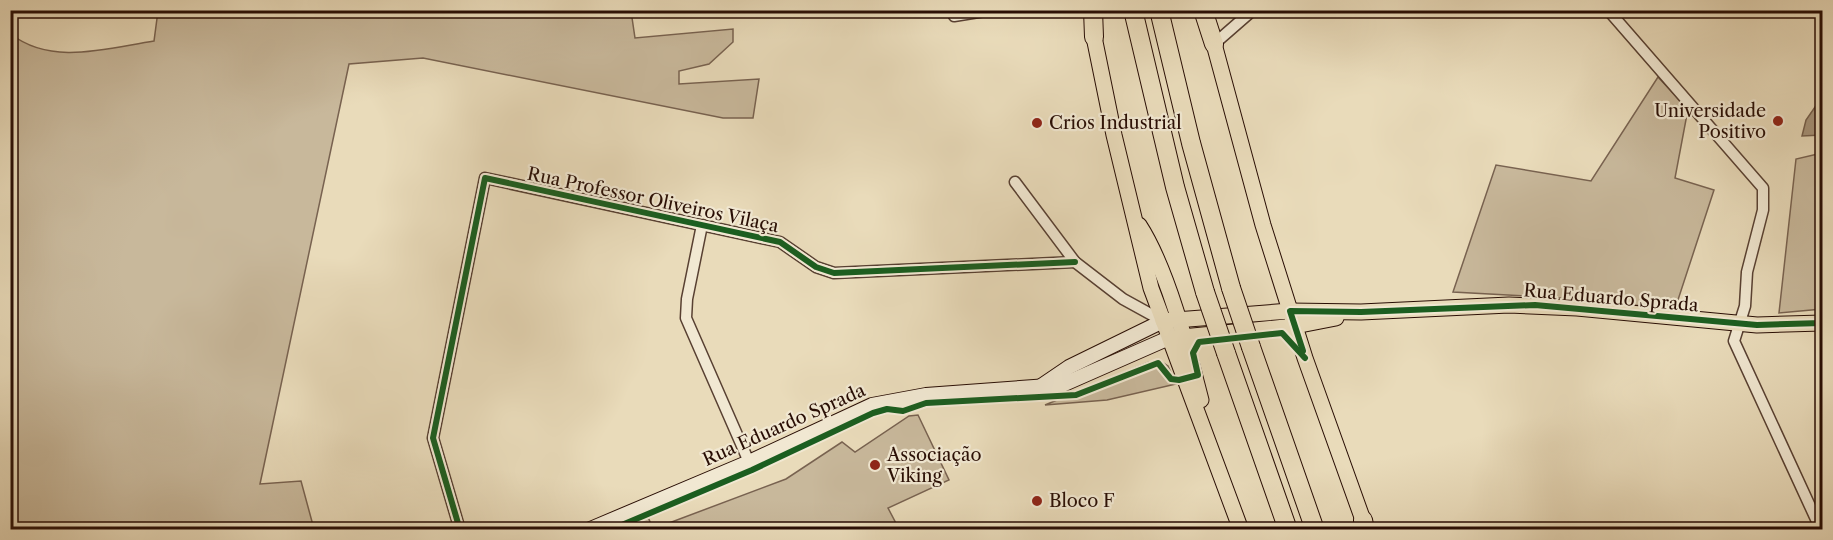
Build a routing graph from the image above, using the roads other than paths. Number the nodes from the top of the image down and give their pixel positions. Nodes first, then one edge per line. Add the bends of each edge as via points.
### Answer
1 (991, 10) edge
2 (1087, 10) edge
3 (1093, 10) edge
4 (1133, 10) edge
5 (1159, 10) edge
6 (1205, 10) edge
7 (1253, 10) edge
8 (1608, 10) edge
9 (954, 16) dead end
10 (1094, 37) junction
11 (1214, 45) junction
12 (1015, 182) dead end
13 (1137, 222) junction
14 (702, 225) junction
15 (1075, 262) junction
16 (1151, 288) junction
17 (1123, 299) junction
18 (1290, 311) junction
19 (1361, 312) junction
20 (1170, 320) junction
21 (1325, 320) junction
22 (1822, 323) edge
23 (1738, 324) junction
24 (1295, 326) junction
25 (1176, 337) junction
26 (1305, 358) junction
27 (1039, 387) junction
28 (749, 462) junction
29 (1365, 526) edge
30 (460, 530) edge
31 (588, 530) edge
32 (1241, 530) edge
33 (1288, 530) edge
34 (1315, 530) edge
35 (1821, 530) edge

1 - 9 street
2 - 10 main road
3 - 10 highway
4 - 33 highway, bridge via 1175,187 1205,292
5 - 34 highway, bridge via 1231,288
6 - 11 highway
7 - 11 street
8 - 23 street via 1763,188 1763,210
10 - 13 main road
11 - 18 main road via 1252,190
12 - 15 street
13 - 16 main road
13 - 20 main road via 1151,244
14 - 15 street, Rua Professor Oliveiros Vilaça via 780,242 816,267 843,274
14 - 28 street via 686,318
14 - 30 street, Rua Professor Oliveiros Vilaça via 485,178 433,438
15 - 17 street
16 - 17 street via 1143,300
16 - 20 main road
17 - 20 street
18 - 19 main road, Rua Eduardo Sprada
18 - 20 main road, Rua Eduardo Sprada
18 - 24 main road
19 - 21 main road, Rua Eduardo Sprada
19 - 23 main road, Rua Eduardo Sprada via 1535,305
20 - 25 main road
20 - 27 main road, Rua Eduardo Sprada via 1069,367
21 - 24 main road, Rua Eduardo Sprada
21 - 26 main road via 1311,333
22 - 23 main road, Rua Eduardo Sprada
23 - 35 street via 1735,348
24 - 25 main road, Rua Eduardo Sprada
24 - 26 main road
25 - 27 main road, Rua Eduardo Sprada via 1075,381
25 - 32 main road
26 - 29 main road
27 - 28 main road, Rua Eduardo Sprada via 926,394 872,405
28 - 31 main road, Rua Eduardo Sprada

